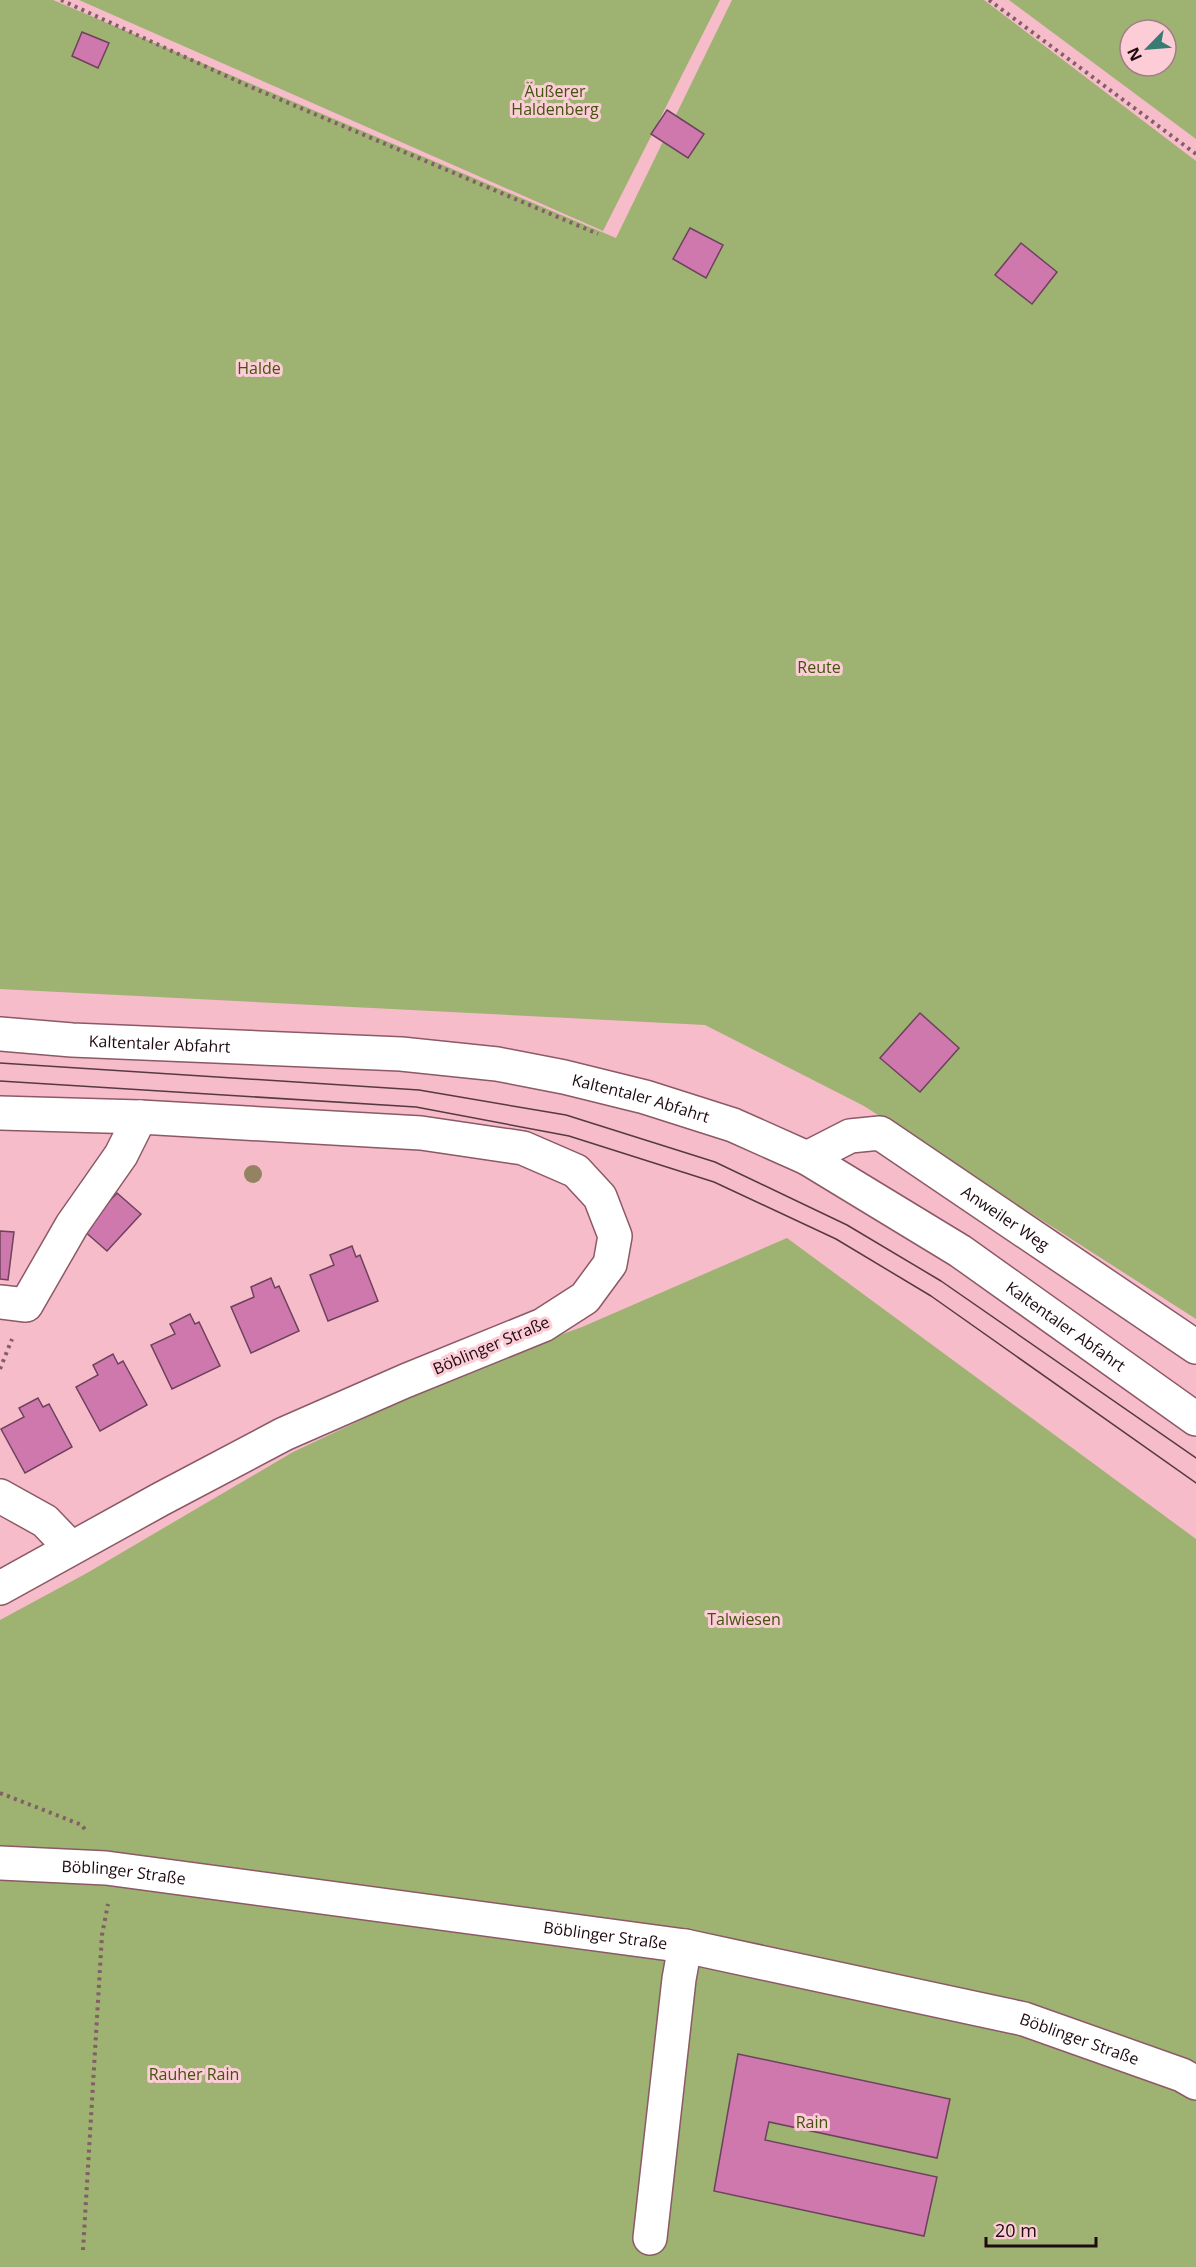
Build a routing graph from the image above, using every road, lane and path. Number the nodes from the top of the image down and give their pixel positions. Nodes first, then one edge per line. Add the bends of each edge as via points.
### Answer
1 (61, 0) edge
2 (989, 0) edge
3 (1196, 154) edge
4 (598, 234) dead end
5 (0, 1034) edge
6 (0, 1113) edge
7 (140, 1118) junction
8 (807, 1158) junction
9 (0, 1302) edge
10 (1196, 1347) edge
11 (1196, 1419) edge
12 (0, 1496) edge
13 (71, 1548) junction
14 (0, 1588) edge
15 (0, 1793) edge
16 (0, 1863) edge
17 (111, 1868) junction
18 (685, 1946) junction
19 (1196, 2083) edge
20 (650, 2238) dead end
21 (83, 2250) dead end

1 - 4 path via 246,85
2 - 3 path
5 - 8 main road, Kaltentaler Abfahrt via 400,1054 497,1064 645,1097 733,1125
6 - 7 main road, Böblinger Straße
7 - 9 main road via 121,1155 72,1225 26,1305
7 - 13 main road, Böblinger Straße via 421,1133 523,1148 576,1171 600,1197 615,1236 610,1264 585,1298 543,1325 284,1434
8 - 10 main road, Anweiler Weg via 850,1136 880,1133
8 - 11 main road, Kaltentaler Abfahrt via 960,1251
12 - 13 main road via 45,1521
13 - 14 main road, Böblinger Straße
15 - 17 path via 82,1825
16 - 17 main road, Böblinger Straße
17 - 18 main road, Böblinger Straße
17 - 21 path via 102,1935
18 - 19 main road, Böblinger Straße via 1024,2019
18 - 20 main road

